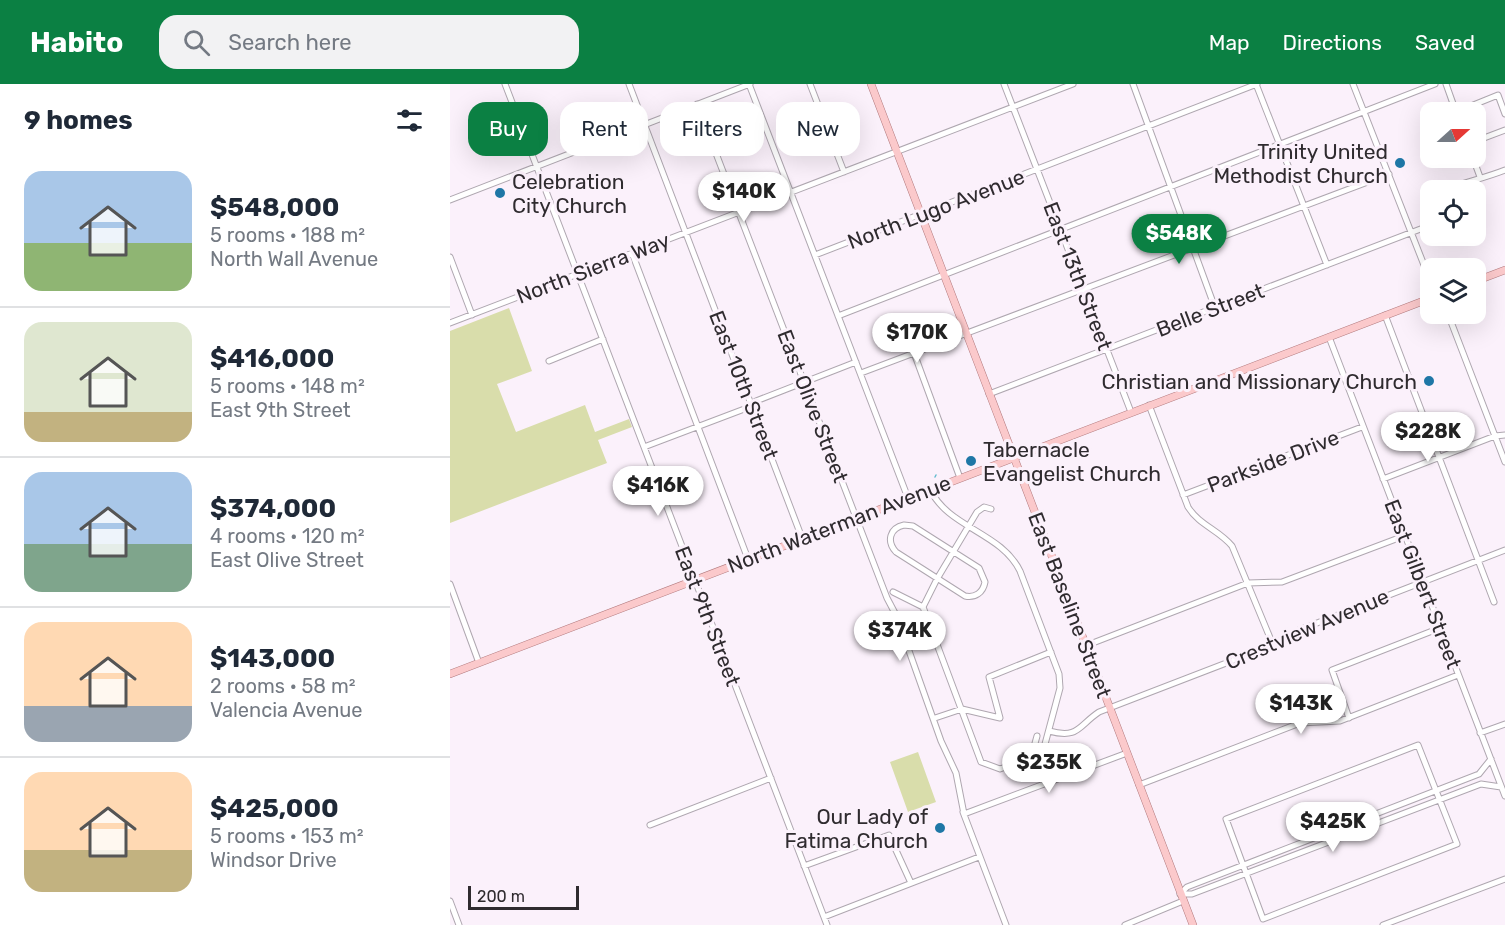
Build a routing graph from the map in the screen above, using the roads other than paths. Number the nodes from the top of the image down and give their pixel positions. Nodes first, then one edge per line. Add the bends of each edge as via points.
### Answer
1 (505, 84) edge
2 (629, 84) edge
3 (749, 84) edge
4 (810, 84) edge
5 (872, 84) edge
6 (1004, 84) edge
7 (1071, 84) edge
8 (1133, 84) edge
9 (1256, 84) edge
10 (1353, 84) edge
11 (1436, 84) edge
12 (1446, 84) edge
13 (636, 102) edge
14 (704, 102) edge
15 (1452, 102) edge
16 (1481, 102) edge
17 (1013, 107) junction
18 (1364, 111) junction
19 (1505, 114) edge
20 (1149, 126) junction
21 (1505, 130) edge
22 (648, 134) edge
23 (1486, 137) edge
24 (1279, 145) junction
25 (897, 151) junction
26 (562, 156) edge
27 (717, 156) edge
28 (537, 166) junction
29 (1477, 168) edge
30 (1037, 170) junction
31 (1505, 170) edge
32 (844, 172) junction
33 (1389, 174) junction
34 (1480, 177) junction
35 (1472, 180) edge
36 (1170, 187) junction
37 (791, 192) junction
38 (450, 200) edge
39 (1305, 205) junction
40 (738, 212) junction
41 (921, 215) junction
42 (1060, 229) junction
43 (1420, 230) edge
44 (686, 232) junction
45 (1412, 233) junction
46 (1192, 247) junction
47 (632, 253) junction
48 (815, 255) junction
49 (450, 257) edge
50 (1422, 258) edge
51 (1327, 265) junction
52 (1505, 270) edge
53 (578, 274) junction
54 (943, 274) junction
55 (1486, 277) edge
56 (1083, 289) junction
57 (1420, 302) edge
58 (1215, 308) junction
59 (472, 315) junction
60 (838, 315) junction
61 (1385, 315) junction
62 (450, 323) edge
63 (1452, 324) edge
64 (966, 333) junction
65 (1329, 337) junction
66 (603, 339) junction
67 (1107, 350) junction
68 (914, 353) junction
69 (549, 361) dead end
70 (856, 362) junction
71 (861, 374) junction
72 (803, 382) junction
73 (989, 394) junction
74 (751, 405) junction
75 (1149, 405) junction
76 (1131, 412) junction
77 (699, 427) junction
78 (1362, 427) junction
79 (1505, 435) edge
80 (1495, 436) junction
81 (644, 447) junction
82 (1013, 457) junction
83 (1438, 458) junction
84 (1505, 462) edge
85 (960, 478) junction
86 (1383, 479) junction
87 (930, 489) junction
88 (1183, 495) junction
89 (908, 498) junction
90 (989, 508) dead end
91 (856, 518) junction
92 (969, 525) junction
93 (1404, 536) junction
94 (802, 538) junction
95 (1505, 550) edge
96 (953, 552) junction
97 (748, 559) junction
98 (1478, 561) junction
99 (937, 579) junction
100 (694, 580) junction
101 (1422, 581) junction
102 (1248, 583) junction
103 (450, 584) edge
104 (893, 592) dead end
105 (1494, 602) dead end
106 (924, 607) junction
107 (1440, 628) junction
108 (1273, 645) junction
109 (1085, 646) junction
110 (1051, 652) junction
111 (479, 663) junction
112 (450, 674) edge
113 (1458, 675) junction
114 (1109, 708) junction
115 (962, 709) junction
116 (934, 718) junction
117 (1349, 718) junction
118 (1505, 723) edge
119 (1049, 731) junction
120 (1480, 733) junction
121 (1036, 736) dead end
122 (1127, 753) junction
123 (1031, 758) junction
124 (1041, 759) junction
125 (1491, 759) junction
126 (771, 778) junction
127 (1048, 782) junction
128 (1139, 785) junction
129 (1501, 787) junction
130 (1436, 791) junction
131 (1505, 796) edge
132 (1439, 800) junction
133 (964, 814) junction
134 (650, 825) dead end
135 (1337, 829) junction
136 (1341, 837) junction
137 (979, 857) junction
138 (1244, 865) junction
139 (804, 866) junction
140 (1247, 873) junction
141 (1505, 879) edge
142 (911, 883) junction
143 (1180, 894) junction
144 (1183, 901) junction
145 (450, 902) edge
146 (824, 917) junction
147 (459, 925) edge
148 (827, 925) edge
149 (1006, 925) edge
150 (1125, 925) edge
151 (1192, 925) edge
152 (1383, 925) edge

1 - 28 street, East 9th Street
2 - 13 street, East 10th Street
3 - 14 street
3 - 37 street
4 - 32 street
5 - 25 main road, East Baseline Street
6 - 17 street, East 13th Street
7 - 17 street, North Sierra Way
8 - 20 street
9 - 20 street, North Lugo Avenue
9 - 24 street
10 - 18 street
11 - 18 street
12 - 15 street
16 - 19 street via 1498,95
17 - 25 street, North Sierra Way
17 - 30 street, East 13th Street
18 - 24 street
18 - 33 street
20 - 30 street, North Lugo Avenue
20 - 36 street
21 - 23 street
22 - 44 street, East 10th Street
24 - 36 street
24 - 39 street
25 - 32 street, North Sierra Way
25 - 41 main road, East Baseline Street
26 - 28 street
27 - 40 street, East Olive Street
28 - 38 street
28 - 53 street, East 9th Street
29 - 34 street
30 - 41 street, North Lugo Avenue
30 - 42 street, East 13th Street
31 - 34 street
32 - 37 street, North Sierra Way
33 - 39 street
33 - 45 street
34 - 35 street
36 - 42 street
36 - 46 street
37 - 40 street, North Sierra Way
37 - 48 street
39 - 46 street
39 - 51 street
40 - 44 street, North Sierra Way
40 - 72 street, East Olive Street
41 - 48 street, North Lugo Avenue
41 - 54 main road, East Baseline Street
42 - 54 street
42 - 56 street, East 13th Street
43 - 45 street, Belle Street
44 - 47 street, North Sierra Way
44 - 74 street, East 10th Street
45 - 50 street
45 - 51 street, Belle Street
46 - 56 street
46 - 58 street
47 - 53 street, North Sierra Way
47 - 77 street
48 - 60 street
49 - 59 street
51 - 58 street, Belle Street
52 - 55 main road
53 - 59 street, North Sierra Way
53 - 66 street, East 9th Street
54 - 60 street
54 - 64 main road, East Baseline Street
56 - 64 street
56 - 67 street, East 13th Street
57 - 61 main road, North Waterman Avenue
58 - 67 street, Belle Street
59 - 62 street, North Sierra Way
60 - 70 street
61 - 65 main road, North Waterman Avenue
61 - 83 street
63 - 80 street
64 - 68 street
64 - 73 main road, East Baseline Street
65 - 75 main road, North Waterman Avenue
65 - 78 street, East Gilbert Street
66 - 69 street
66 - 81 street, East 9th Street
67 - 73 street, Belle Street
67 - 76 street, East 13th Street
68 - 71 street
68 - 85 street
70 - 71 street
70 - 72 street
71 - 89 street
72 - 74 street
72 - 91 street, East Olive Street
73 - 82 main road, East Baseline Street
74 - 77 street
74 - 94 street, East 10th Street
75 - 76 main road, North Waterman Avenue
75 - 88 street
76 - 82 main road, North Waterman Avenue
77 - 81 street
77 - 97 street
78 - 86 street, East Gilbert Street
78 - 88 street, Parkside Drive
79 - 80 street
80 - 83 street
80 - 84 street
81 - 100 street, East 9th Street
82 - 85 main road, North Waterman Avenue
82 - 109 main road, East Baseline Street
83 - 86 street
83 - 98 street
85 - 87 main road, North Waterman Avenue
86 - 93 street, East Gilbert Street
87 - 89 main road, North Waterman Avenue
87 - 92 street via 938,503
88 - 102 street via 1192,514 1232,546
89 - 91 main road, North Waterman Avenue
90 - 92 street via 980,509
91 - 94 main road, North Waterman Avenue
91 - 116 street, East Olive Street
92 - 96 street
92 - 110 street via 1015,559
93 - 101 street, East Gilbert Street
93 - 102 street via 1282,582
94 - 97 main road, North Waterman Avenue
95 - 98 street, Crestview Avenue
96 - 99 street
96 - 99 street via 980,570 985,579 983,589 976,596 967,597
96 - 99 street via 912,525 898,526 891,534 894,551
97 - 100 main road, North Waterman Avenue
98 - 101 street, Crestview Avenue
98 - 105 street
99 - 106 street
100 - 111 main road, North Waterman Avenue
100 - 126 street, East 9th Street
101 - 107 street, East Gilbert Street
101 - 108 street, Crestview Avenue via 1299,630
102 - 108 street
102 - 109 street
103 - 111 street
104 - 106 street
106 - 115 street
107 - 113 street, East Gilbert Street
107 - 117 street via 1332,670
108 - 114 street, Crestview Avenue
109 - 114 main road, East Baseline Street
110 - 115 street via 989,677 999,718
110 - 119 street via 1060,688
111 - 112 main road, North Waterman Avenue
113 - 117 street
113 - 120 street, East Gilbert Street
114 - 119 street, Crestview Avenue via 1094,715 1080,730 1061,734
114 - 122 main road, East Baseline Street
115 - 116 street
115 - 123 street via 985,765 1005,769
116 - 133 street, East Olive Street via 953,768
117 - 128 street via 1300,723
118 - 120 street
119 - 124 street
120 - 125 street, East Gilbert Street
121 - 123 street
122 - 127 street
122 - 128 main road, East Baseline Street
123 - 124 street
124 - 127 street
125 - 129 street, East Gilbert Street
125 - 130 street via 1479,774
126 - 134 street
126 - 139 street, East 9th Street
127 - 133 street
128 - 143 main road, East Baseline Street
129 - 131 street, East Gilbert Street
129 - 132 street via 1481,784
130 - 132 street
130 - 135 street
130 - 138 street via 1418,745 1226,819
132 - 136 street
132 - 140 street via 1457,844 1263,919
133 - 137 street, East Olive Street
135 - 136 street
135 - 138 street
136 - 140 street
137 - 142 street
137 - 149 street, East Olive Street
138 - 140 street
138 - 143 street via 1187,887
139 - 142 street via 889,835
139 - 146 street, East 9th Street
140 - 143 street via 1192,894
141 - 152 street
142 - 146 street
143 - 144 main road, East Baseline Street
144 - 150 street
144 - 151 main road, East Baseline Street
145 - 147 street
146 - 148 street, East 9th Street

